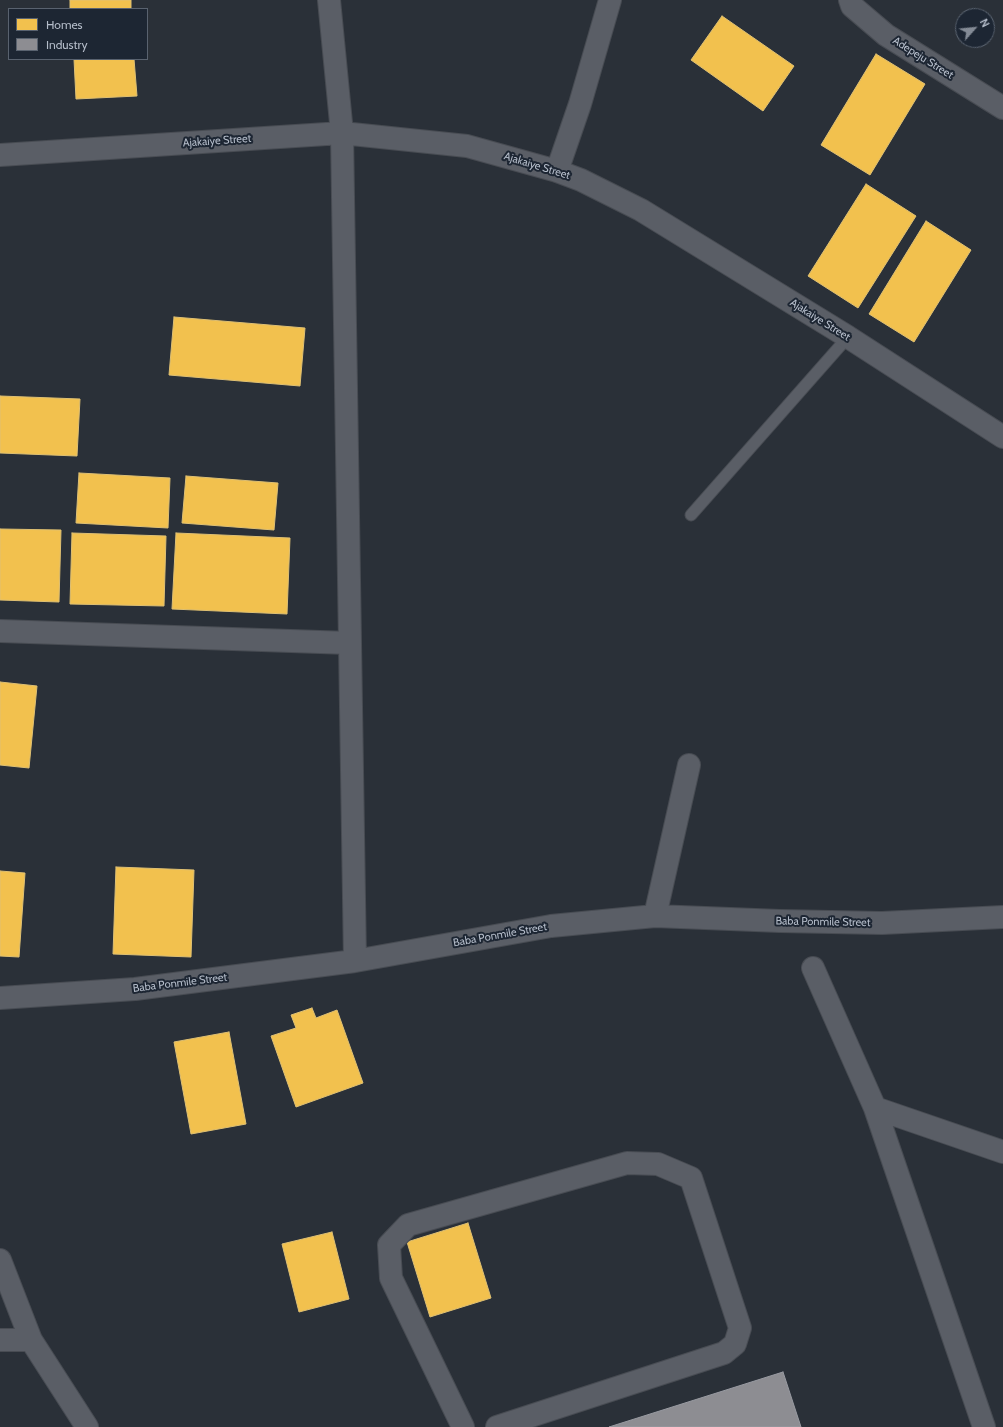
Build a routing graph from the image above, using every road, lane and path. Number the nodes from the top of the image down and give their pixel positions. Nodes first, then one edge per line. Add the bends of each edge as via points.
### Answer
1 (329, 0) edge
2 (610, 0) edge
3 (850, 0) edge
4 (1003, 108) edge
5 (342, 133) junction
6 (0, 155) edge
7 (557, 171) junction
8 (848, 337) junction
9 (1003, 438) edge
10 (691, 515) dead end
11 (0, 631) edge
12 (350, 643) junction
13 (689, 765) dead end
14 (655, 916) junction
15 (1003, 917) edge
16 (355, 961) junction
17 (813, 968) dead end
18 (0, 998) edge
19 (875, 1108) junction
20 (1003, 1152) edge
21 (0, 1260) edge
22 (0, 1340) edge
23 (31, 1340) junction
24 (87, 1427) edge
25 (463, 1427) edge
26 (497, 1427) edge
27 (984, 1427) edge

1 - 5 street
2 - 7 street via 580,104
3 - 4 street, Adepeju Street via 852,6 886,35
5 - 6 street, Ajakaiye Street
5 - 7 street, Ajakaiye Street via 467,146
5 - 12 street
7 - 8 street, Ajakaiye Street via 641,210
8 - 9 street, Ajakaiye Street
8 - 10 lane
11 - 12 street
12 - 16 street
13 - 14 street
14 - 15 street, Baba Ponmile Street via 882,923
14 - 16 street, Baba Ponmile Street via 551,926
16 - 18 street, Baba Ponmile Street via 135,989
17 - 19 street
19 - 20 street
19 - 27 street
21 - 23 street
22 - 23 street
23 - 24 street
25 - 26 street via 392,1278 389,1245 408,1225 626,1163 658,1164 691,1178 740,1328 735,1344 724,1353

